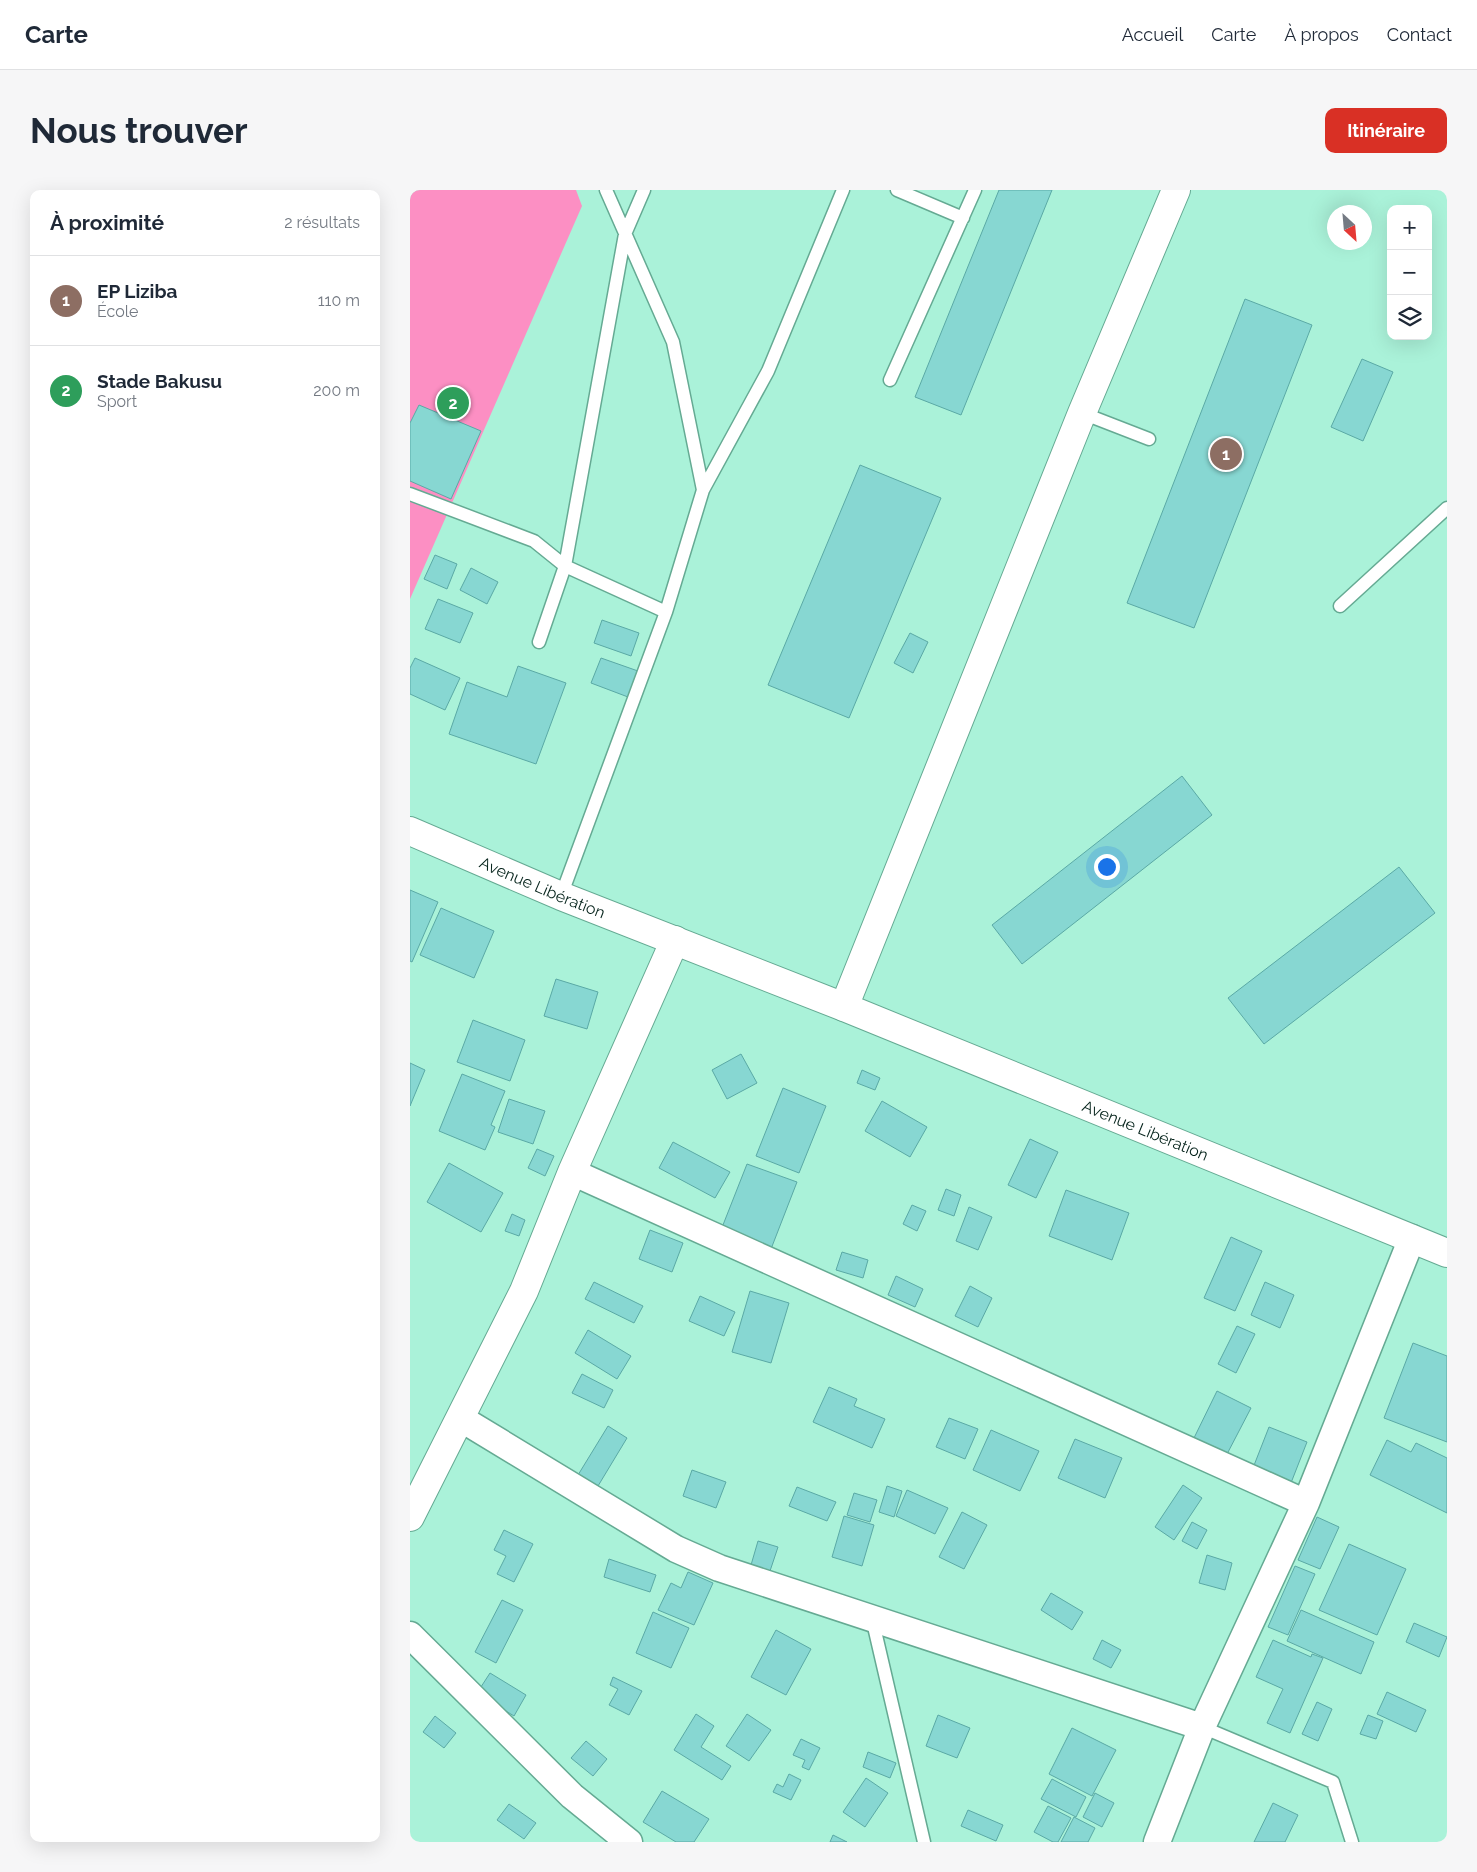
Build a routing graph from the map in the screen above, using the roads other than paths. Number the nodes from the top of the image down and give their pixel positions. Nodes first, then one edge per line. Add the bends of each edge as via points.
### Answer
1 (606, 190) edge
2 (644, 190) edge
3 (843, 190) edge
4 (897, 190) edge
5 (975, 190) edge
6 (1176, 190) edge
7 (963, 218) junction
8 (625, 234) junction
9 (890, 380) dead end
10 (1082, 413) junction
11 (1149, 440) dead end
12 (703, 490) junction
13 (410, 494) edge
14 (1447, 508) edge
15 (564, 566) junction
16 (1340, 606) dead end
17 (666, 612) junction
18 (539, 642) dead end
19 (410, 830) edge
20 (561, 896) junction
21 (675, 940) junction
22 (844, 1006) junction
23 (572, 1172) junction
24 (1412, 1238) junction
25 (1447, 1253) edge
26 (460, 1418) junction
27 (1306, 1503) junction
28 (410, 1517) edge
29 (872, 1618) junction
30 (410, 1636) edge
31 (1202, 1726) junction
32 (630, 1842) edge
33 (924, 1842) edge
34 (1157, 1842) edge
35 (1352, 1842) edge

1 - 8 lane
2 - 8 lane
3 - 12 lane via 768,371
4 - 7 lane
5 - 7 lane
6 - 10 street
7 - 9 lane
8 - 12 lane via 673,342
8 - 15 lane
10 - 11 lane
10 - 22 street
12 - 17 lane
13 - 15 lane via 534,541
14 - 16 lane
15 - 17 lane
15 - 18 lane
17 - 20 lane
19 - 20 street, Avenue Libération
20 - 21 street, Avenue Libération
21 - 22 street, Avenue Libération
21 - 23 street
22 - 24 street, Avenue Libération
23 - 26 street via 524,1291
23 - 27 street
24 - 25 street, Avenue Libération
24 - 27 street
26 - 28 street
26 - 29 street via 676,1550 719,1568
27 - 31 street
29 - 31 street
29 - 33 lane
30 - 32 street via 572,1796
31 - 34 street
31 - 35 lane via 1333,1782

